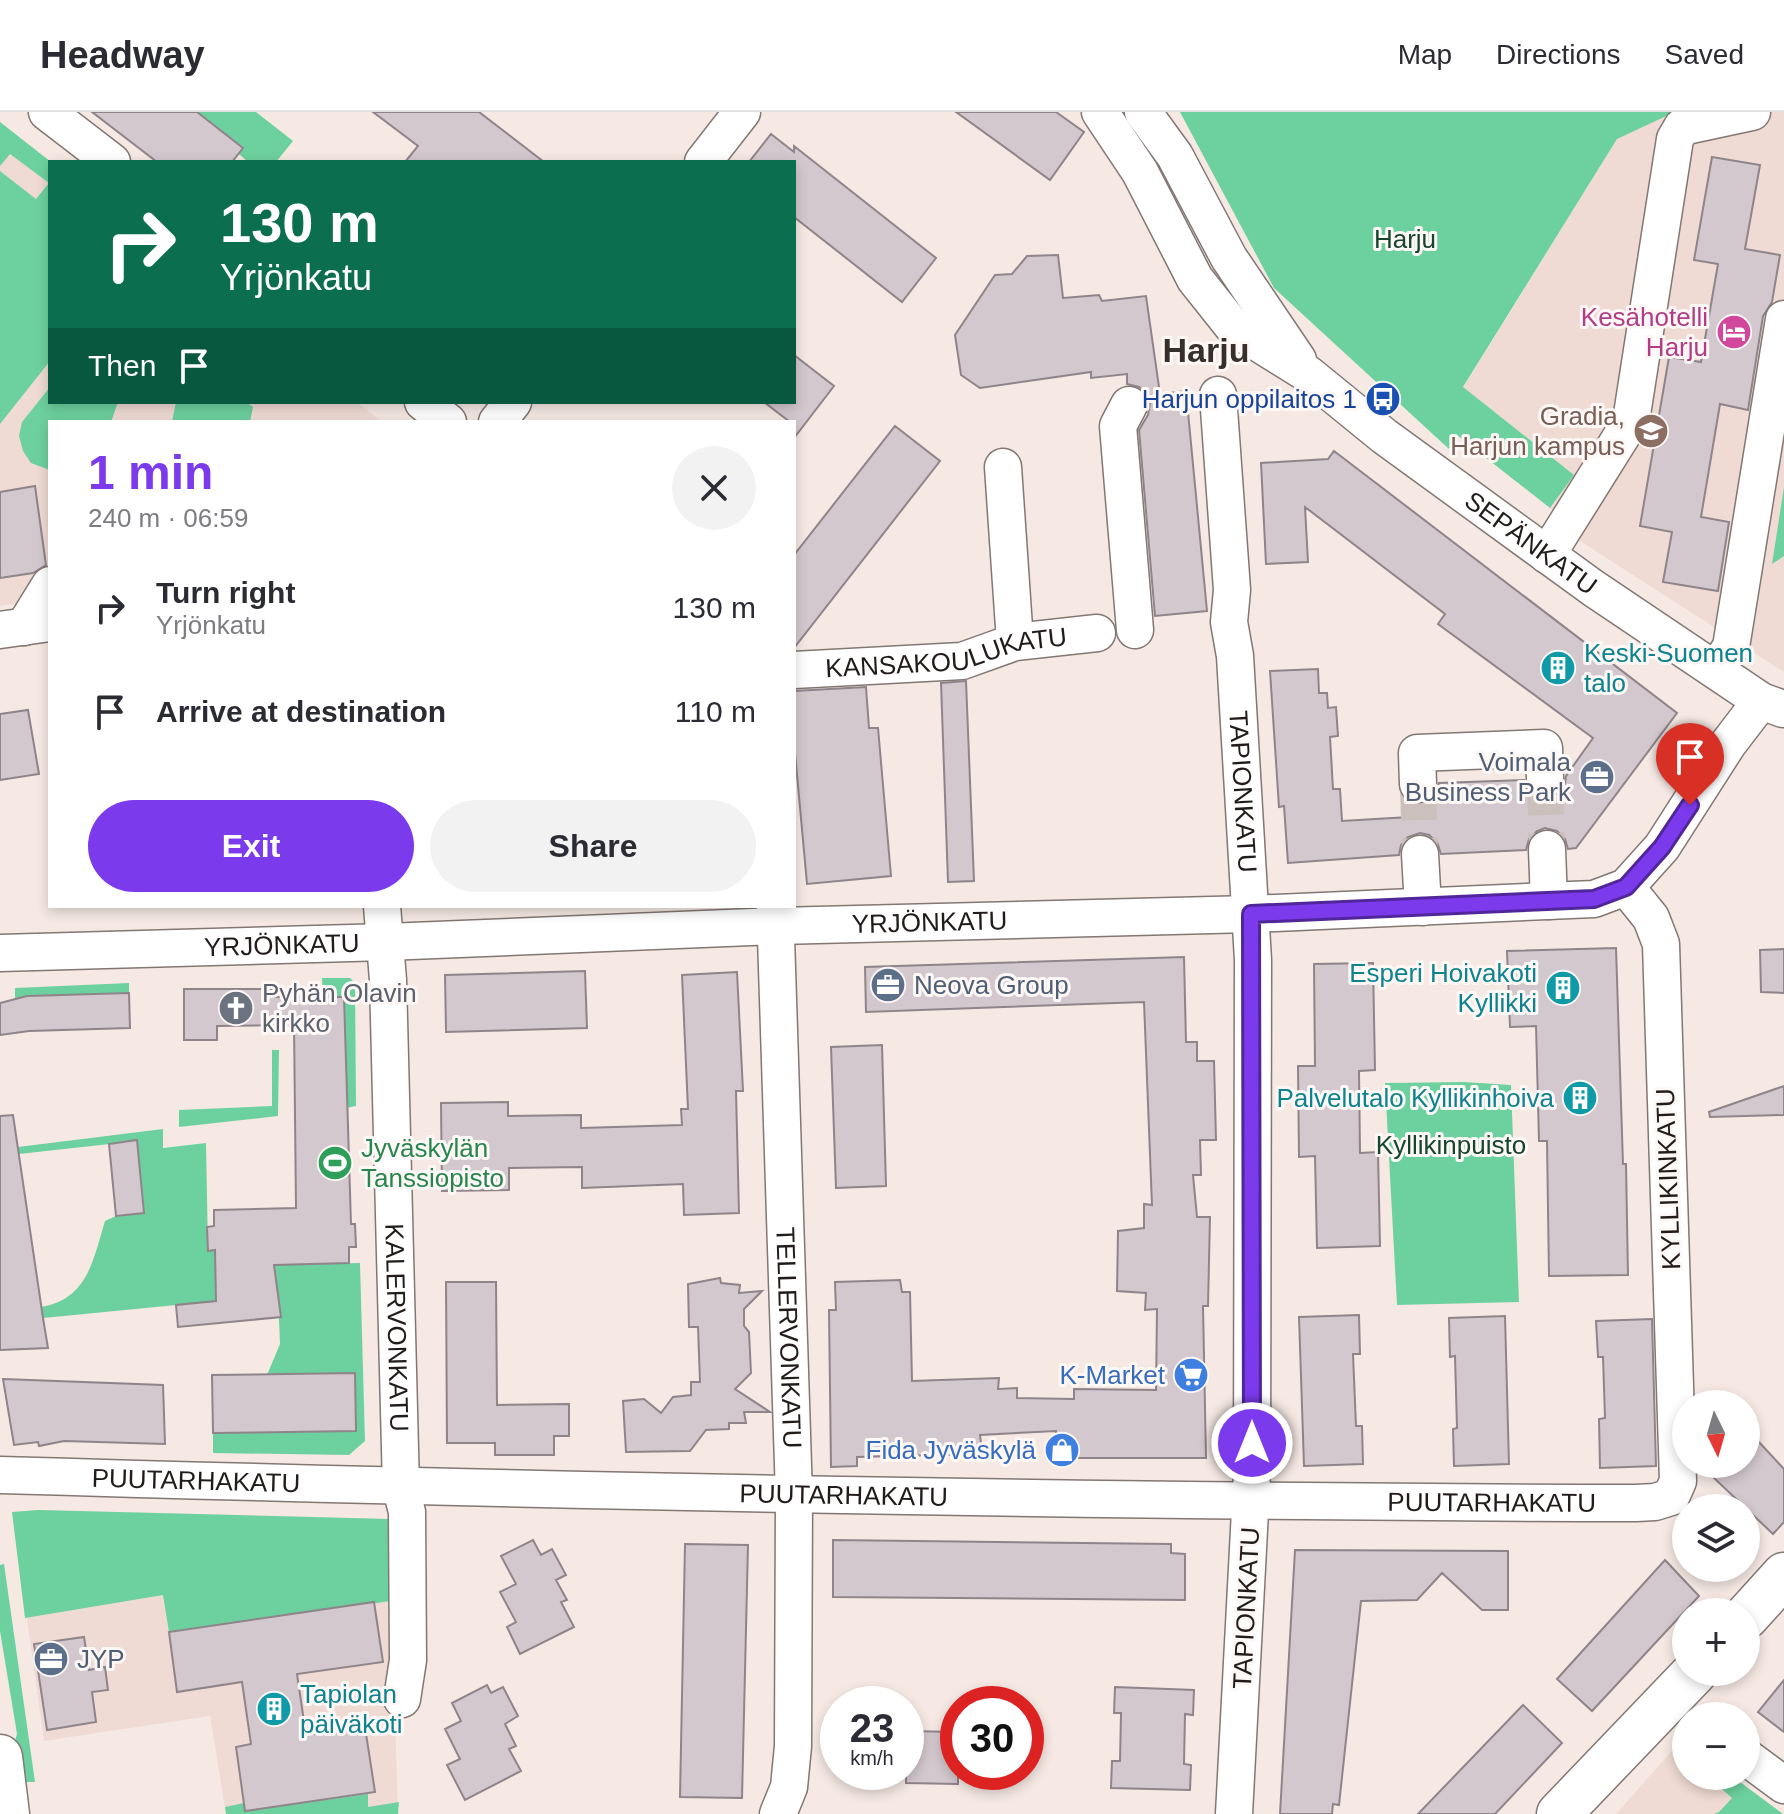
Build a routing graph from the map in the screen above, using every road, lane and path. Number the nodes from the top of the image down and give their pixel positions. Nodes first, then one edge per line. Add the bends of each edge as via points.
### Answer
1 (47, 112) edge
2 (742, 112) edge
3 (1100, 112) edge
4 (1143, 112) edge
5 (1752, 112) edge
6 (109, 160) edge
7 (705, 160) edge
8 (1784, 319) edge
9 (1308, 374) junction
10 (1218, 395) dead end
11 (426, 404) edge
12 (511, 404) edge
13 (1129, 405) dead end
14 (446, 420) edge
15 (499, 420) edge
16 (1003, 467) dead end
17 (1547, 555) junction
18 (48, 588) edge
19 (25, 627) edge
20 (1135, 630) dead end
21 (1097, 633) dead end
22 (1015, 642) junction
23 (796, 670) edge
24 (1716, 670) junction
25 (1776, 712) edge
26 (1545, 779) tunnel mouth
27 (1418, 784) tunnel mouth
28 (1547, 849) tunnel mouth
29 (1420, 854) tunnel mouth
30 (1626, 887) junction
31 (1549, 901) junction
32 (1423, 907) junction
33 (382, 908) edge
34 (1251, 914) junction
35 (776, 916) edge
36 (386, 942) junction
37 (0, 953) edge
38 (0, 1475) edge
39 (1678, 1481) joint
40 (401, 1488) junction
41 (794, 1496) junction
42 (1252, 1502) junction
43 (1784, 1575) edge
44 (1760, 1602) edge
45 (1685, 1696) edge
46 (402, 1699) dead end
47 (0, 1757) edge
48 (1760, 1767) edge
49 (1784, 1785) edge
50 (7, 1814) edge
51 (778, 1814) edge
52 (1234, 1814) edge
53 (1559, 1814) edge

1 - 6 street
2 - 7 street
3 - 9 street, SEPÄNKATU via 1140,172 1195,279 1234,328
4 - 9 street, SEPÄNKATU via 1175,156 1229,258
5 - 17 street via 1682,127 1675,139 1631,421
8 - 24 street via 1731,647
9 - 17 street, SEPÄNKATU
10 - 34 street, TAPIONKATU
11 - 14 street
12 - 15 street
13 - 20 street via 1118,426
16 - 22 street
17 - 24 street, SEPÄNKATU
18 - 19 street
21 - 22 street, KANSAKOULUKATU
22 - 23 street, KANSAKOULUKATU via 962,661
24 - 25 street, SEPÄNKATU
25 - 30 street via 1728,744 1662,847
26 - 27 street via 1544,748 1465,751 1417,753
28 - 31 street
29 - 32 street
30 - 31 street, YRJÖNKATU via 1594,899
30 - 39 street, KYLLIKINKATU via 1651,918 1661,944
31 - 32 street, YRJÖNKATU
32 - 34 street, YRJÖNKATU
33 - 36 street, KALERVONKATU
34 - 35 street, YRJÖNKATU
34 - 42 street, TAPIONKATU
35 - 36 street, YRJÖNKATU
35 - 41 street, TELLERVONKATU
36 - 37 street, YRJÖNKATU
36 - 40 street, KALERVONKATU
38 - 40 street, PUUTARHAKATU
39 - 42 street, PUUTARHAKATU via 1671,1497 1655,1502
40 - 41 street, PUUTARHAKATU
40 - 46 street, KALERVONKATU via 407,1512 408,1645
41 - 42 street, PUUTARHAKATU
41 - 51 street, TELLERVONKATU via 793,1746 789,1787
42 - 52 street, TAPIONKATU
43 - 44 main road
45 - 53 main road
47 - 50 main road
48 - 49 street

